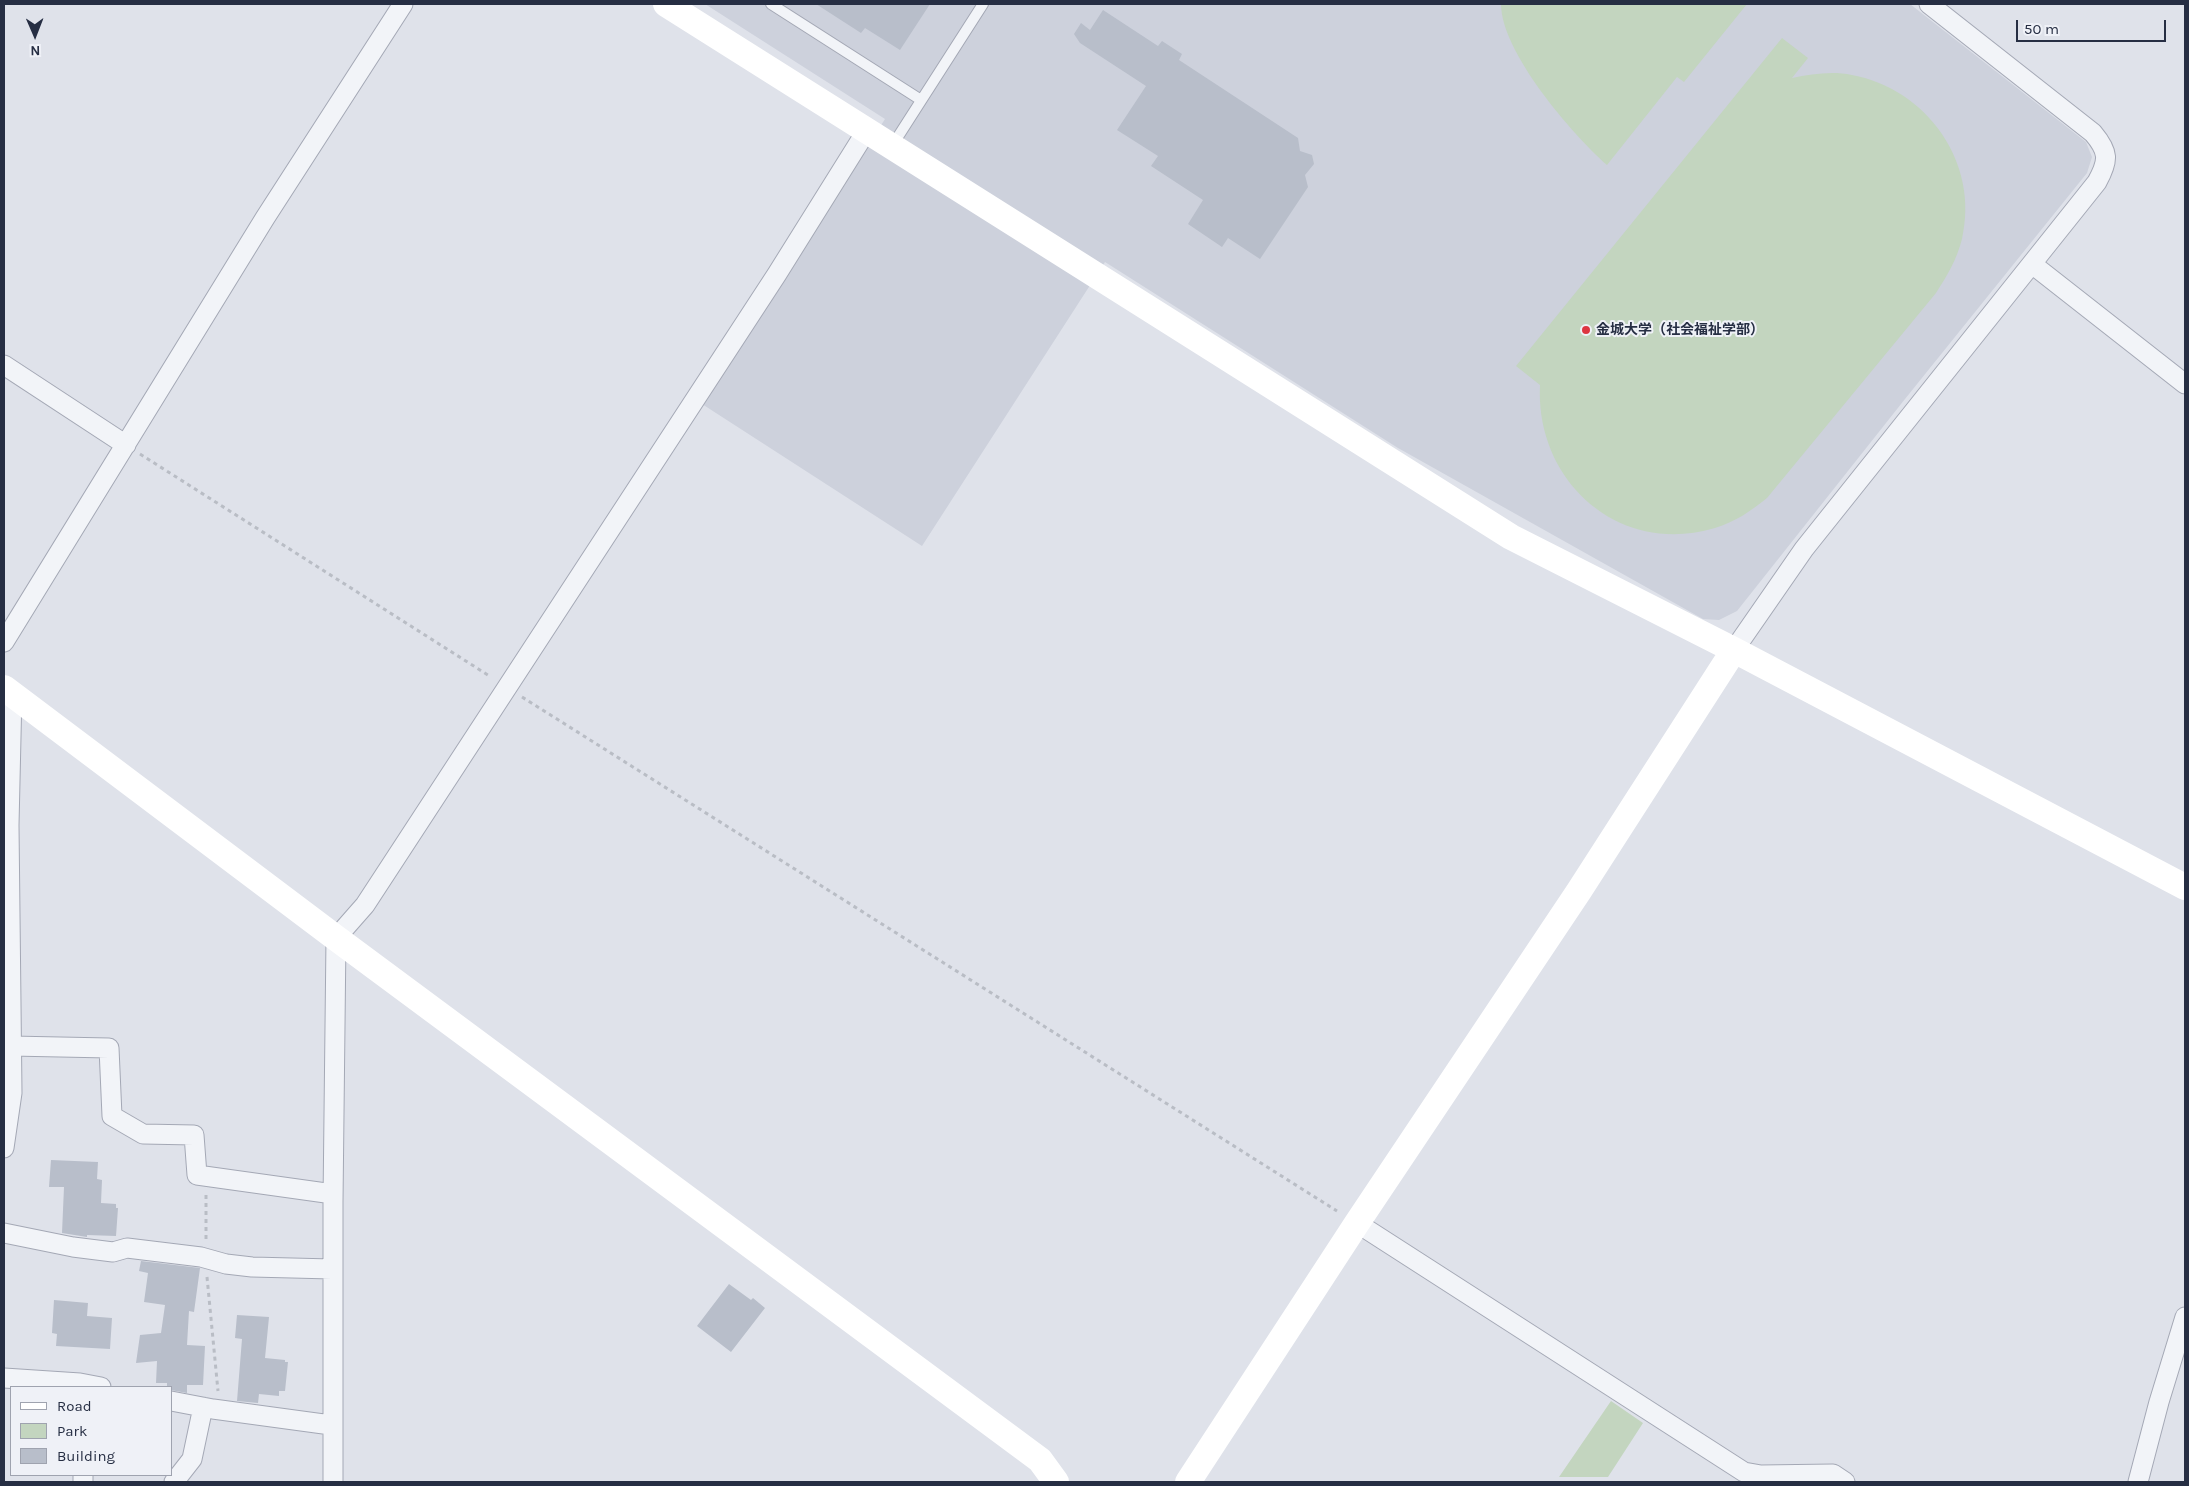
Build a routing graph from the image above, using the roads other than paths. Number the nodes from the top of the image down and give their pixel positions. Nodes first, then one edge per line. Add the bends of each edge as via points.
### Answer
1 (403, 4) edge
2 (666, 4) edge
3 (771, 4) edge
4 (983, 4) edge
5 (1929, 4) edge
6 (921, 100) junction
7 (867, 130) junction
8 (892, 147) junction
9 (2032, 264) junction
10 (4, 364) edge
11 (2185, 384) edge
12 (126, 445) junction
13 (4, 642) edge
14 (1734, 650) junction
15 (8, 691) edge
16 (2185, 887) edge
17 (336, 938) junction
18 (7, 947) edge
19 (11, 1046) junction
20 (4, 1148) edge
21 (333, 1194) junction
22 (1357, 1224) junction
23 (4, 1233) edge
24 (332, 1269) junction
25 (2185, 1317) edge
26 (4, 1378) edge
27 (80, 1385) edge
28 (172, 1401) edge
29 (211, 1409) junction
30 (331, 1425) junction
31 (1742, 1477) edge
32 (174, 1482) edge
33 (333, 1482) edge
34 (1056, 1482) edge
35 (1188, 1482) edge
36 (1845, 1482) edge
37 (2138, 1482) edge

1 - 12 street via 265,218
2 - 7 street
3 - 6 lane
4 - 6 lane
5 - 9 street via 2093,133 2103,145 2107,158 2097,182
6 - 8 lane
7 - 8 street
7 - 17 street via 366,906
8 - 14 street via 1511,536
9 - 11 street
9 - 14 street via 1804,549
10 - 12 street
12 - 13 street
14 - 16 street
14 - 22 street via 1579,891
15 - 17 street
15 - 18 street
17 - 21 street
17 - 34 street via 1040,1460
18 - 19 street
19 - 20 street via 12,1094
19 - 21 street via 109,1048 112,1116 143,1134 194,1135 197,1175
21 - 24 street
22 - 31 street
22 - 35 street
23 - 24 street via 113,1252 128,1248 252,1267
24 - 30 street
25 - 37 street
26 - 27 street
28 - 29 street
29 - 30 street
29 - 32 street via 192,1459
30 - 33 street
31 - 36 street via 1833,1474

